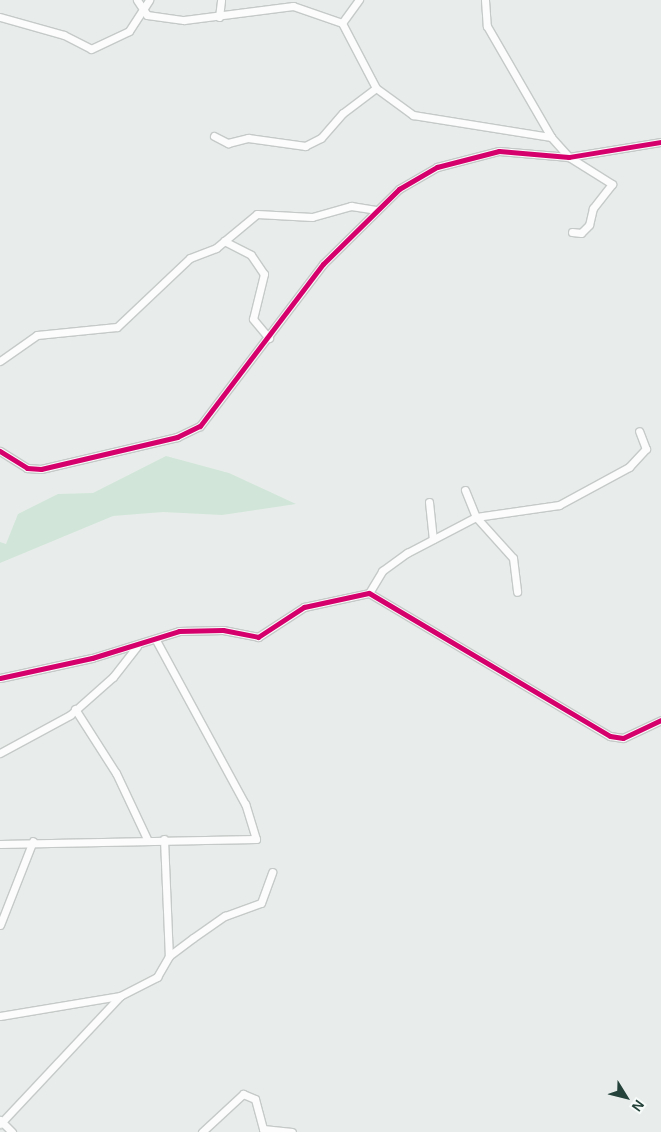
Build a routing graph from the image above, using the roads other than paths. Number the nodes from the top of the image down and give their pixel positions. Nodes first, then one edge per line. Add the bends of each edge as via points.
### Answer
1 (137, 0) edge
2 (149, 0) edge
3 (221, 0) edge
4 (359, 0) edge
5 (485, 0) edge
6 (293, 3) edge
7 (143, 9) junction
8 (0, 17) edge
9 (220, 17) junction
10 (342, 23) junction
11 (376, 88) junction
12 (214, 136) dead end
13 (552, 137) junction
14 (661, 142) edge
15 (568, 157) junction
16 (376, 210) junction
17 (572, 232) dead end
18 (224, 241) junction
19 (270, 338) junction
20 (0, 361) edge
21 (639, 431) dead end
22 (0, 451) edge
23 (465, 490) dead end
24 (429, 502) dead end
25 (476, 517) junction
26 (433, 539) junction
27 (518, 592) dead end
28 (369, 593) junction
29 (156, 640) junction
30 (137, 646) junction
31 (0, 678) edge
32 (74, 709) junction
33 (661, 720) edge
34 (0, 753) edge
35 (164, 839) junction
36 (147, 840) junction
37 (33, 841) junction
38 (0, 844) edge
39 (272, 872) dead end
40 (0, 925) edge
41 (169, 956) junction
42 (120, 996) junction
43 (0, 1016) edge
44 (1, 1122) edge
45 (12, 1132) edge
46 (202, 1132) edge
47 (292, 1132) edge

1 - 7 street
2 - 7 street
3 - 9 street
4 - 10 street
5 - 13 street via 487,26
6 - 9 street
6 - 10 street
7 - 8 street via 129,31 92,49 64,35
7 - 9 street via 147,15 184,20
10 - 11 street
11 - 12 street via 342,113 320,138 305,146 248,138 228,143
11 - 13 street via 413,116
13 - 15 street
14 - 15 street
15 - 16 street via 499,151 472,156 437,167 399,189
15 - 17 street via 612,184 593,208 589,225 581,233
16 - 18 street via 351,206 312,217 257,214
16 - 19 street via 323,264
18 - 19 street via 251,254 264,274 253,319
18 - 20 street via 190,258 117,327 37,334
19 - 22 street via 200,426 177,437 42,468 27,468
21 - 25 street via 646,449 629,467 559,506
23 - 25 street
24 - 26 street
25 - 26 street
25 - 27 street via 513,558
26 - 28 street via 382,571
28 - 29 street via 304,607 258,637 223,630 179,630
28 - 33 street via 610,736 623,738
29 - 30 street
29 - 35 street via 245,804 256,839
30 - 31 street
30 - 32 street via 113,677
32 - 34 street
32 - 36 street via 116,773
35 - 36 street
35 - 41 street
36 - 37 street
37 - 38 street
37 - 40 street
39 - 41 street via 262,903 225,916
41 - 42 street via 157,977
42 - 43 street
42 - 44 street
44 - 45 street
46 - 47 street via 243,1094 255,1099 263,1129

